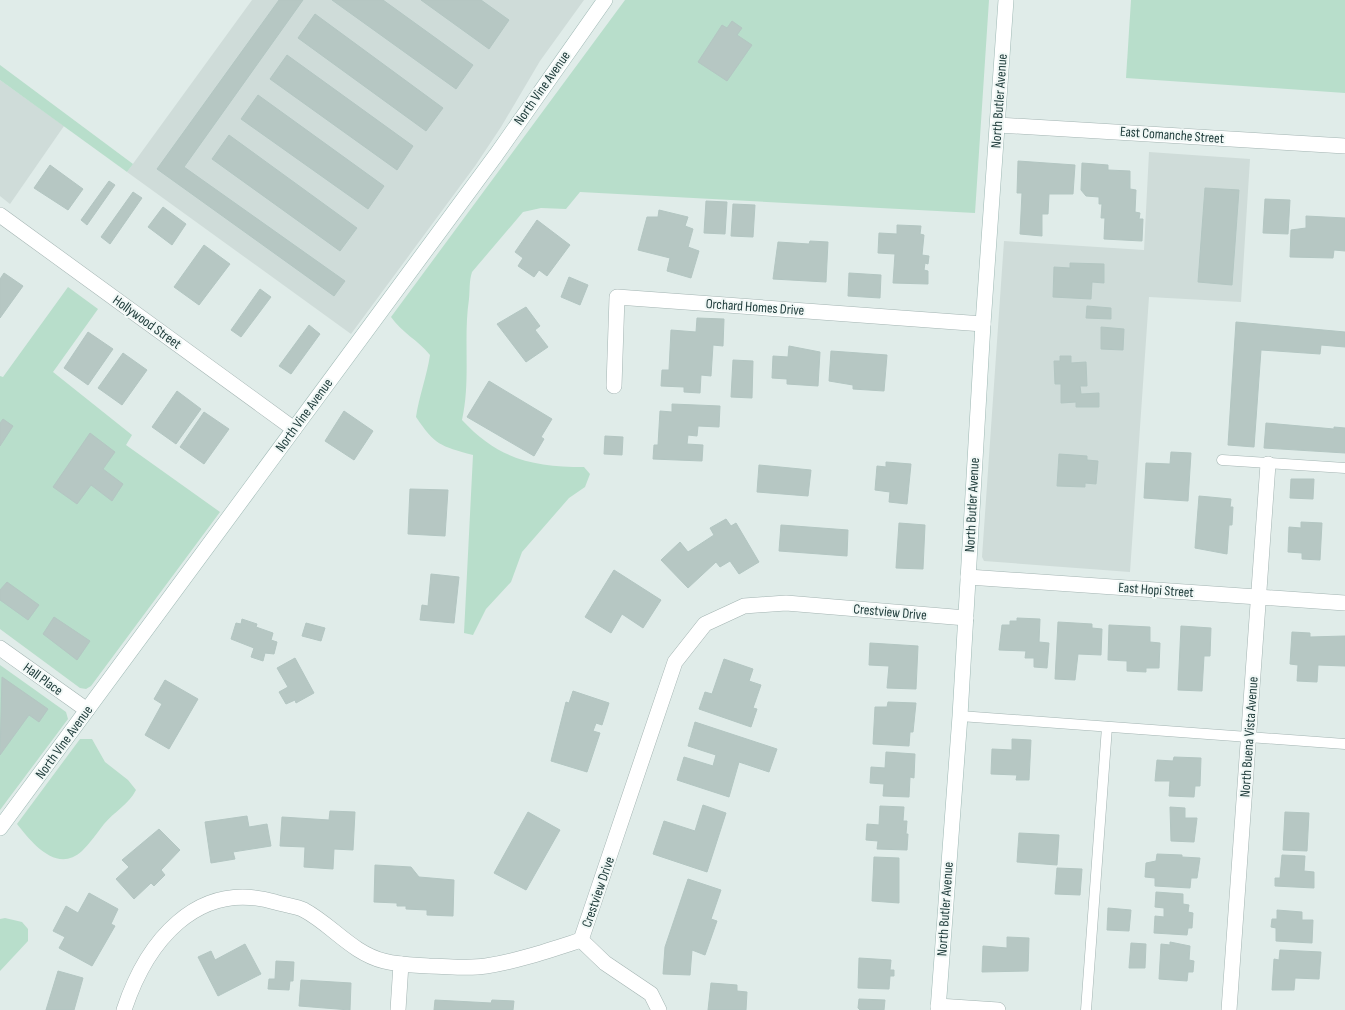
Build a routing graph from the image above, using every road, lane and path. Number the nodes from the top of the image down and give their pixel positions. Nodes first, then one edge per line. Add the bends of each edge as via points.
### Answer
1 (605, 0) edge
2 (1006, 0) edge
3 (998, 125) junction
4 (1345, 146) edge
5 (0, 216) edge
6 (983, 324) junction
7 (614, 386) dead end
8 (294, 429) junction
9 (1222, 460) dead end
10 (1268, 464) junction
11 (1345, 468) edge
12 (968, 577) junction
13 (1258, 597) junction
14 (1345, 603) edge
15 (966, 618) junction
16 (0, 648) edge
17 (87, 710) junction
18 (960, 716) junction
19 (1107, 727) junction
20 (1250, 737) junction
21 (1345, 744) edge
22 (0, 828) edge
23 (581, 940) junction
24 (401, 964) junction
25 (938, 1008) edge
26 (124, 1010) edge
27 (398, 1010) edge
28 (659, 1010) edge
29 (998, 1010) edge
30 (1086, 1010) edge
31 (1229, 1010) edge

1 - 8 street, North Vine Avenue
2 - 3 street, North Butler Avenue
3 - 4 street, East Comanche Street
3 - 6 street, North Butler Avenue
5 - 8 street, Hollywood Street
6 - 7 street, Orchard Homes Drive via 617,297
6 - 12 street, North Butler Avenue
8 - 17 street, North Vine Avenue
9 - 10 lane
10 - 11 lane
10 - 13 street, North Buena Vista Avenue
12 - 13 street, East Hopi Street
12 - 15 street, North Butler Avenue
13 - 14 street, East Hopi Street
13 - 20 street, North Buena Vista Avenue
15 - 18 street, North Butler Avenue
15 - 23 street, Crestview Drive via 786,603 744,606 705,624 675,662
16 - 17 street, Hall Place
17 - 22 street, North Vine Avenue
18 - 19 lane
18 - 25 street, North Butler Avenue
19 - 20 lane
19 - 30 lane
20 - 21 lane
20 - 31 street, North Buena Vista Avenue
23 - 24 street, Crestview Drive via 485,966
23 - 28 street via 605,963 651,994
24 - 26 street, Crestview Drive via 365,954 304,910 265,899 232,898 210,902 175,923 142,966
24 - 27 street
25 - 29 street

